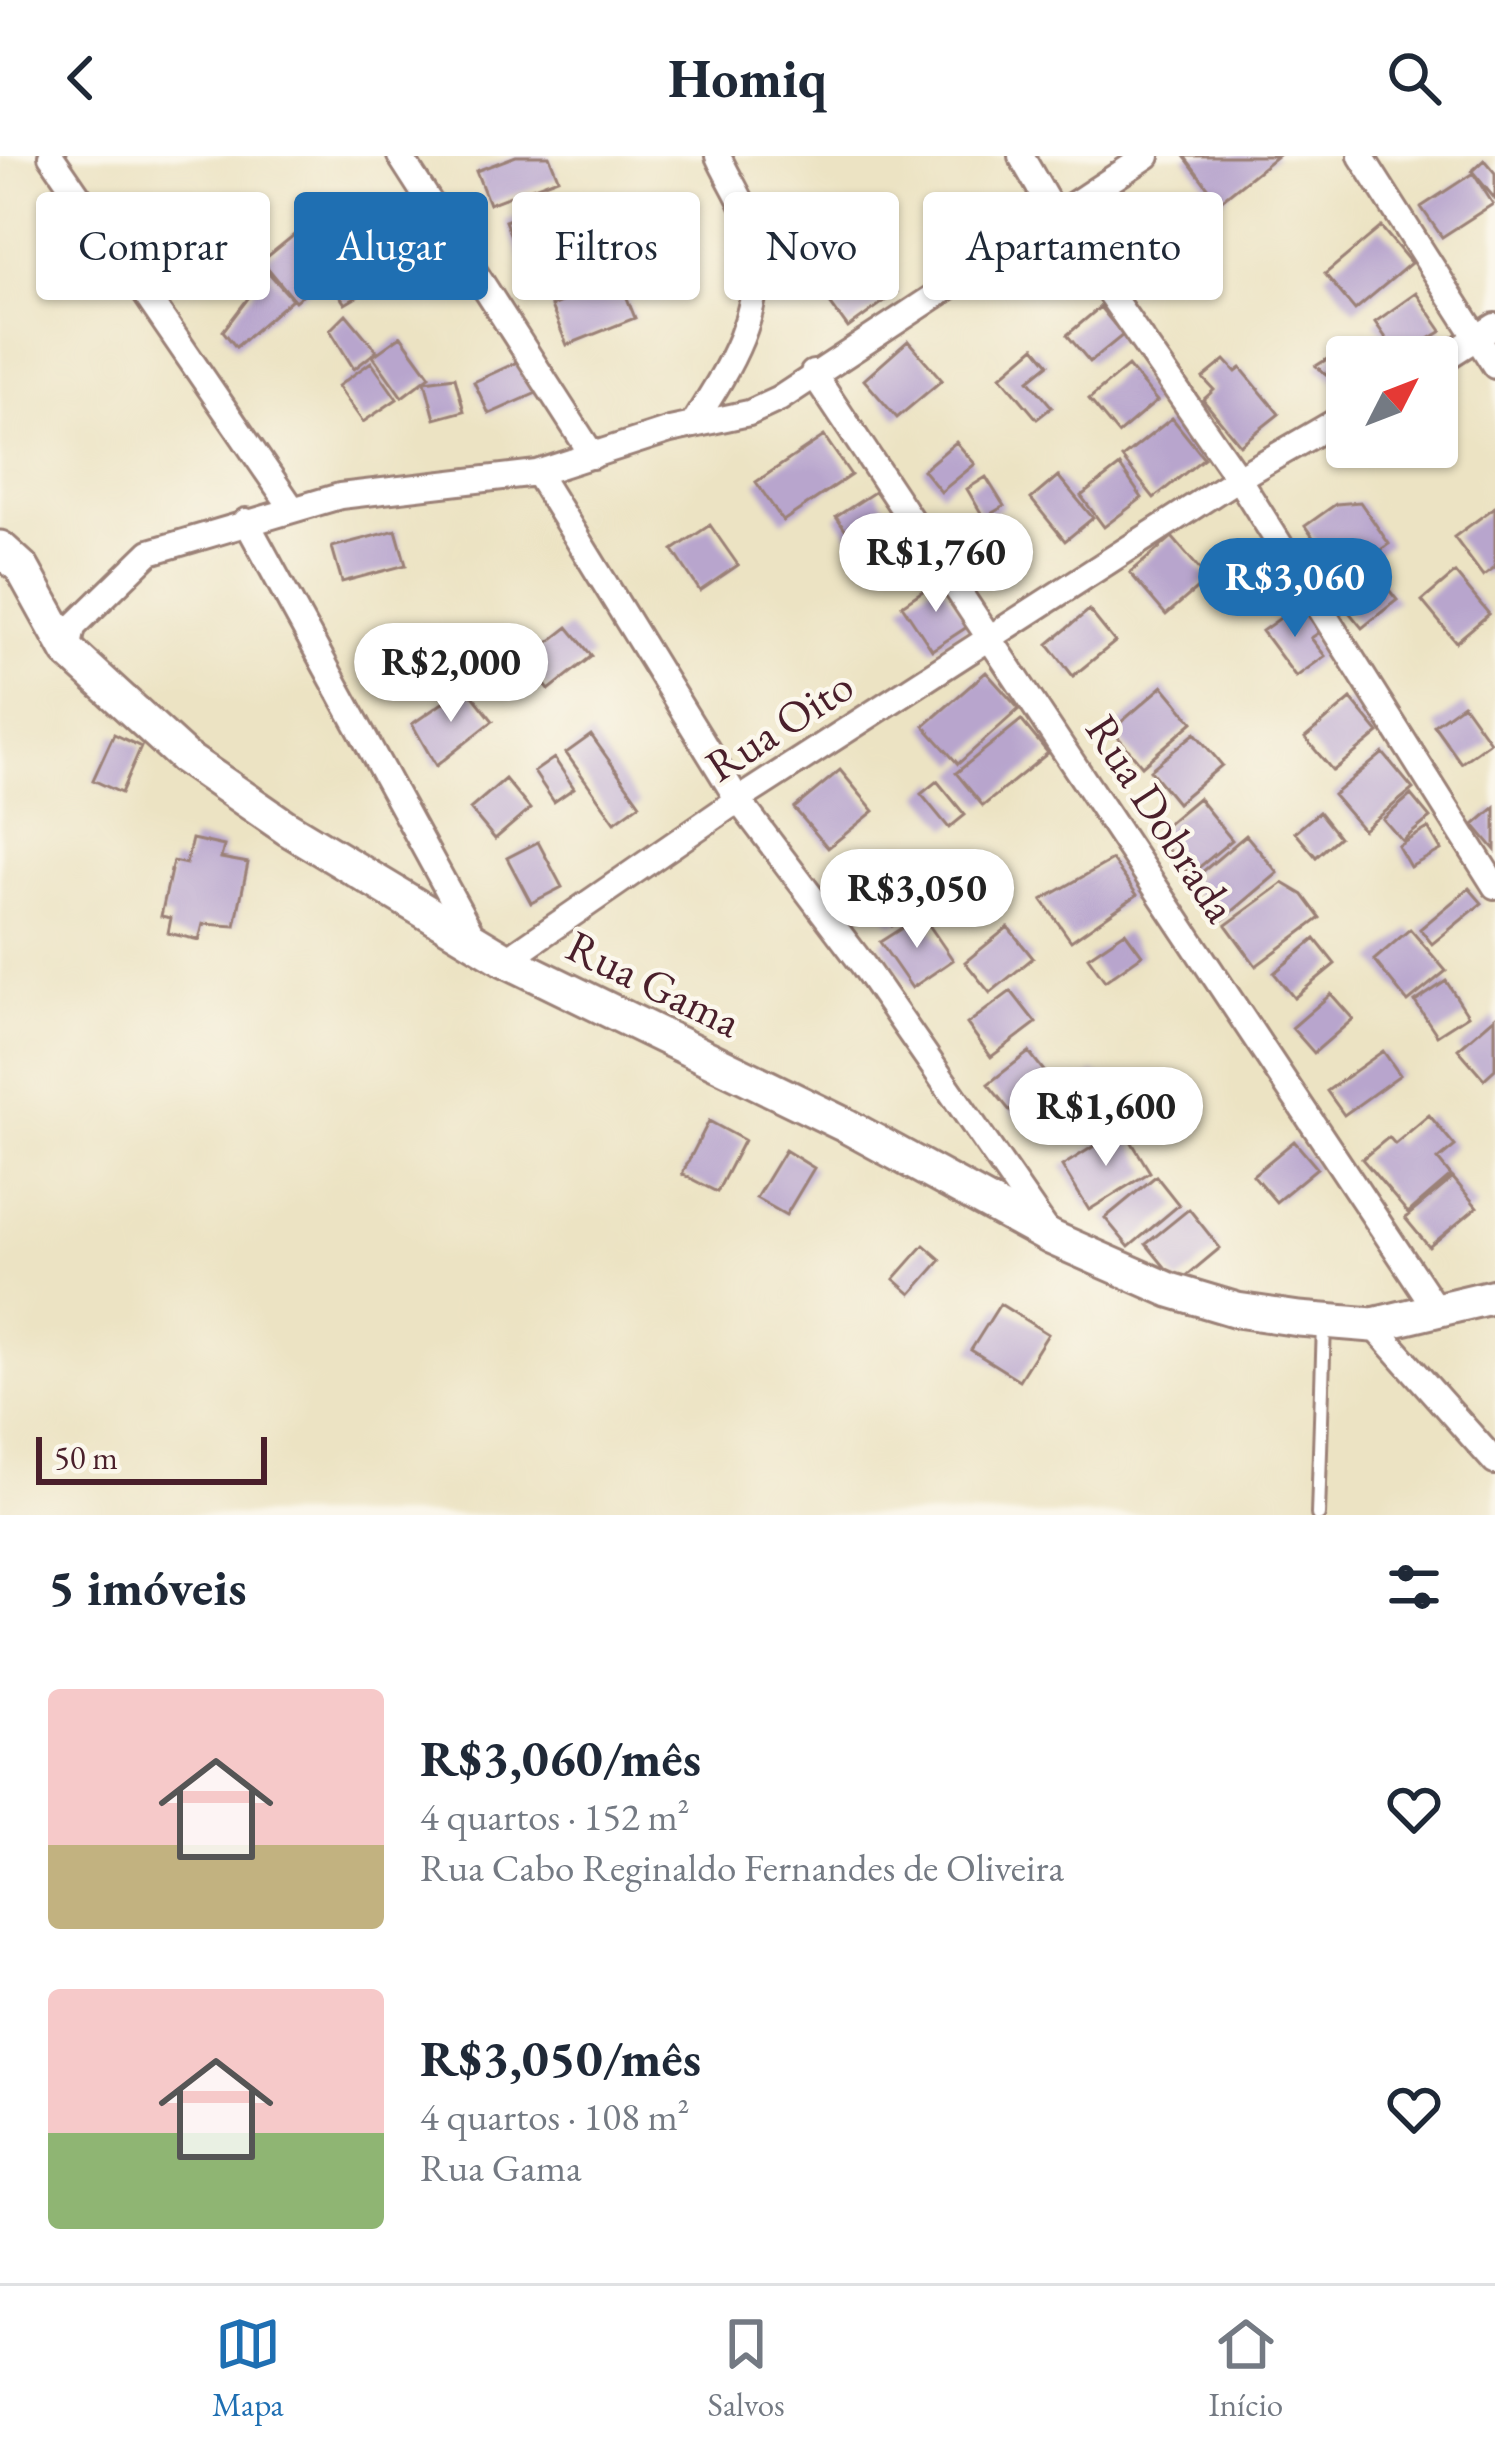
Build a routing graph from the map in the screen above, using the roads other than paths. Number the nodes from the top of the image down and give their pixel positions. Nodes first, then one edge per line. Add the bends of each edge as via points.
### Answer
1 (51, 156) edge
2 (400, 156) edge
3 (718, 156) edge
4 (1022, 156) edge
5 (1147, 156) edge
6 (1361, 156) edge
7 (1042, 192) edge
8 (1091, 192) edge
9 (925, 300) edge
10 (1114, 300) edge
11 (1486, 333) edge
12 (1458, 350) edge
13 (1495, 366) edge
14 (813, 373) junction
15 (693, 424) junction
16 (1326, 427) edge
17 (593, 457) junction
18 (537, 473) junction
19 (1238, 478) junction
20 (292, 508) junction
21 (247, 521) junction
22 (0, 548) edge
23 (992, 638) junction
24 (68, 651) junction
25 (738, 800) junction
26 (1495, 886) edge
27 (491, 952) junction
28 (1052, 1238) junction
29 (1495, 1296) edge
30 (1438, 1312) junction
31 (1324, 1321) junction
32 (1373, 1325) junction
33 (1495, 1462) edge
34 (1318, 1515) edge

1 - 20 street
2 - 17 street
3 - 15 street via 755,239 752,312 741,350
4 - 7 street
5 - 8 street
6 - 11 street
9 - 14 street
10 - 19 street
11 - 12 street
11 - 13 street
14 - 15 street via 749,413
14 - 23 street, Rua Dobrada
15 - 17 street
16 - 19 street, Rua Oito
17 - 18 street
18 - 20 street
18 - 25 street
19 - 23 street, Rua Oito
19 - 26 street
20 - 21 street
21 - 24 street via 149,552 73,627
21 - 27 street
22 - 24 street, Rua Gama via 22,568
23 - 25 street, Rua Oito
23 - 30 street, Rua Dobrada
24 - 27 street, Rua Gama via 184,757
25 - 27 street, Rua Oito
25 - 28 street
27 - 28 street, Rua Gama
28 - 31 street, Rua Gama via 1171,1290 1237,1310
29 - 30 street, Rua Gama
30 - 32 street, Rua Gama
31 - 32 street, Rua Gama
31 - 34 lane
32 - 33 street

